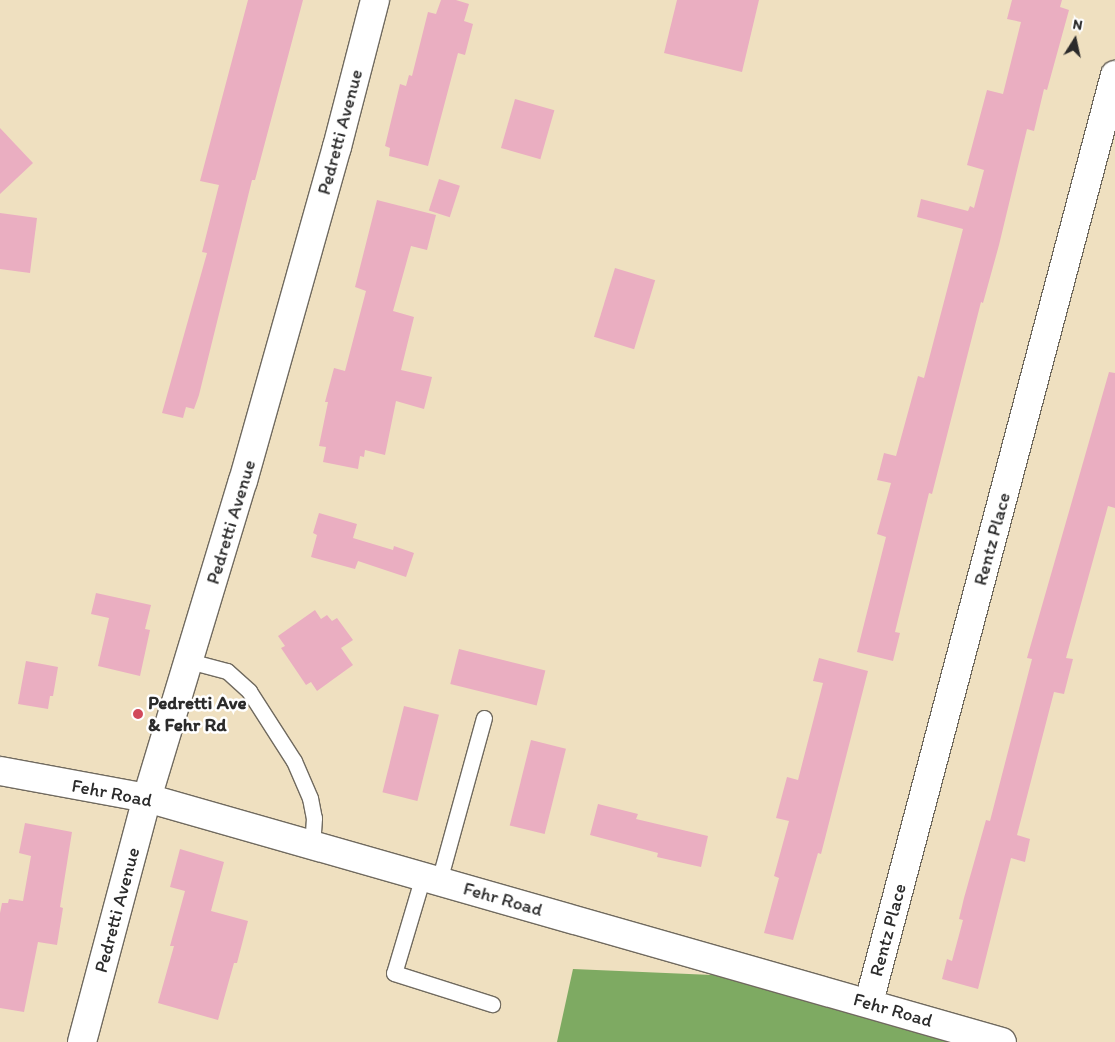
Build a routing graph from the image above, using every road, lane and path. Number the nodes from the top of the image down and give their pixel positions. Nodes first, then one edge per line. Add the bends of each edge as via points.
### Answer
1 (375, 0) edge
2 (1115, 75) edge
3 (189, 661) junction
4 (484, 718) dead end
5 (0, 771) edge
6 (147, 798) junction
7 (312, 845) junction
8 (431, 879) junction
9 (869, 1002) junction
10 (492, 1004) dead end
11 (82, 1042) edge
12 (1002, 1042) edge

1 - 3 street, Pedretti Avenue via 251,453
2 - 9 street, Rentz Place
3 - 6 street, Pedretti Avenue
3 - 7 lane via 227,671 249,692 294,761 310,798 314,818
4 - 8 lane
5 - 6 street, Fehr Road
6 - 7 street, Fehr Road
6 - 11 street, Pedretti Avenue
7 - 8 street, Fehr Road
8 - 9 street, Fehr Road
8 - 10 lane via 394,973
9 - 12 street, Fehr Road

